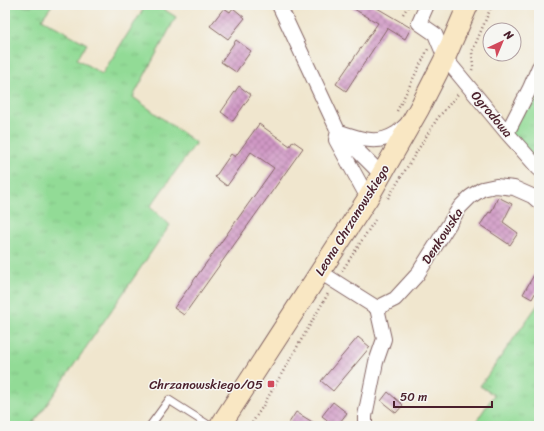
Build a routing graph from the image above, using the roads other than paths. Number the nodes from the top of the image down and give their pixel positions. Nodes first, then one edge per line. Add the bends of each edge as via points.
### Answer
1 (279, 5) edge
2 (427, 5) edge
3 (468, 5) edge
4 (445, 58) junction
5 (539, 67) edge
6 (404, 117) junction
7 (338, 131) junction
8 (507, 133) junction
9 (539, 170) edge
10 (381, 174) junction
11 (376, 201) junction
12 (539, 202) edge
13 (328, 277) junction
14 (377, 308) junction
15 (150, 426) edge
16 (210, 426) edge
17 (220, 426) edge
18 (364, 426) edge

1 - 7 street
2 - 4 street, Ogrodowa via 419,23 435,34
3 - 4 street, Leona Chrzanowskiego
4 - 6 street, Leona Chrzanowskiego
4 - 8 street, Ogrodowa
5 - 8 street
6 - 7 street via 396,134 376,141
6 - 10 street, Leona Chrzanowskiego
7 - 10 street
7 - 11 street via 336,140
8 - 9 street, Ogrodowa
10 - 11 street, Leona Chrzanowskiego
11 - 13 street, Leona Chrzanowskiego
12 - 14 street, Denkowska via 514,188 496,186 482,189 460,207 417,275 395,299
13 - 14 street
13 - 17 street, Leona Chrzanowskiego
14 - 18 street via 384,339 376,362
15 - 16 lane via 169,400

